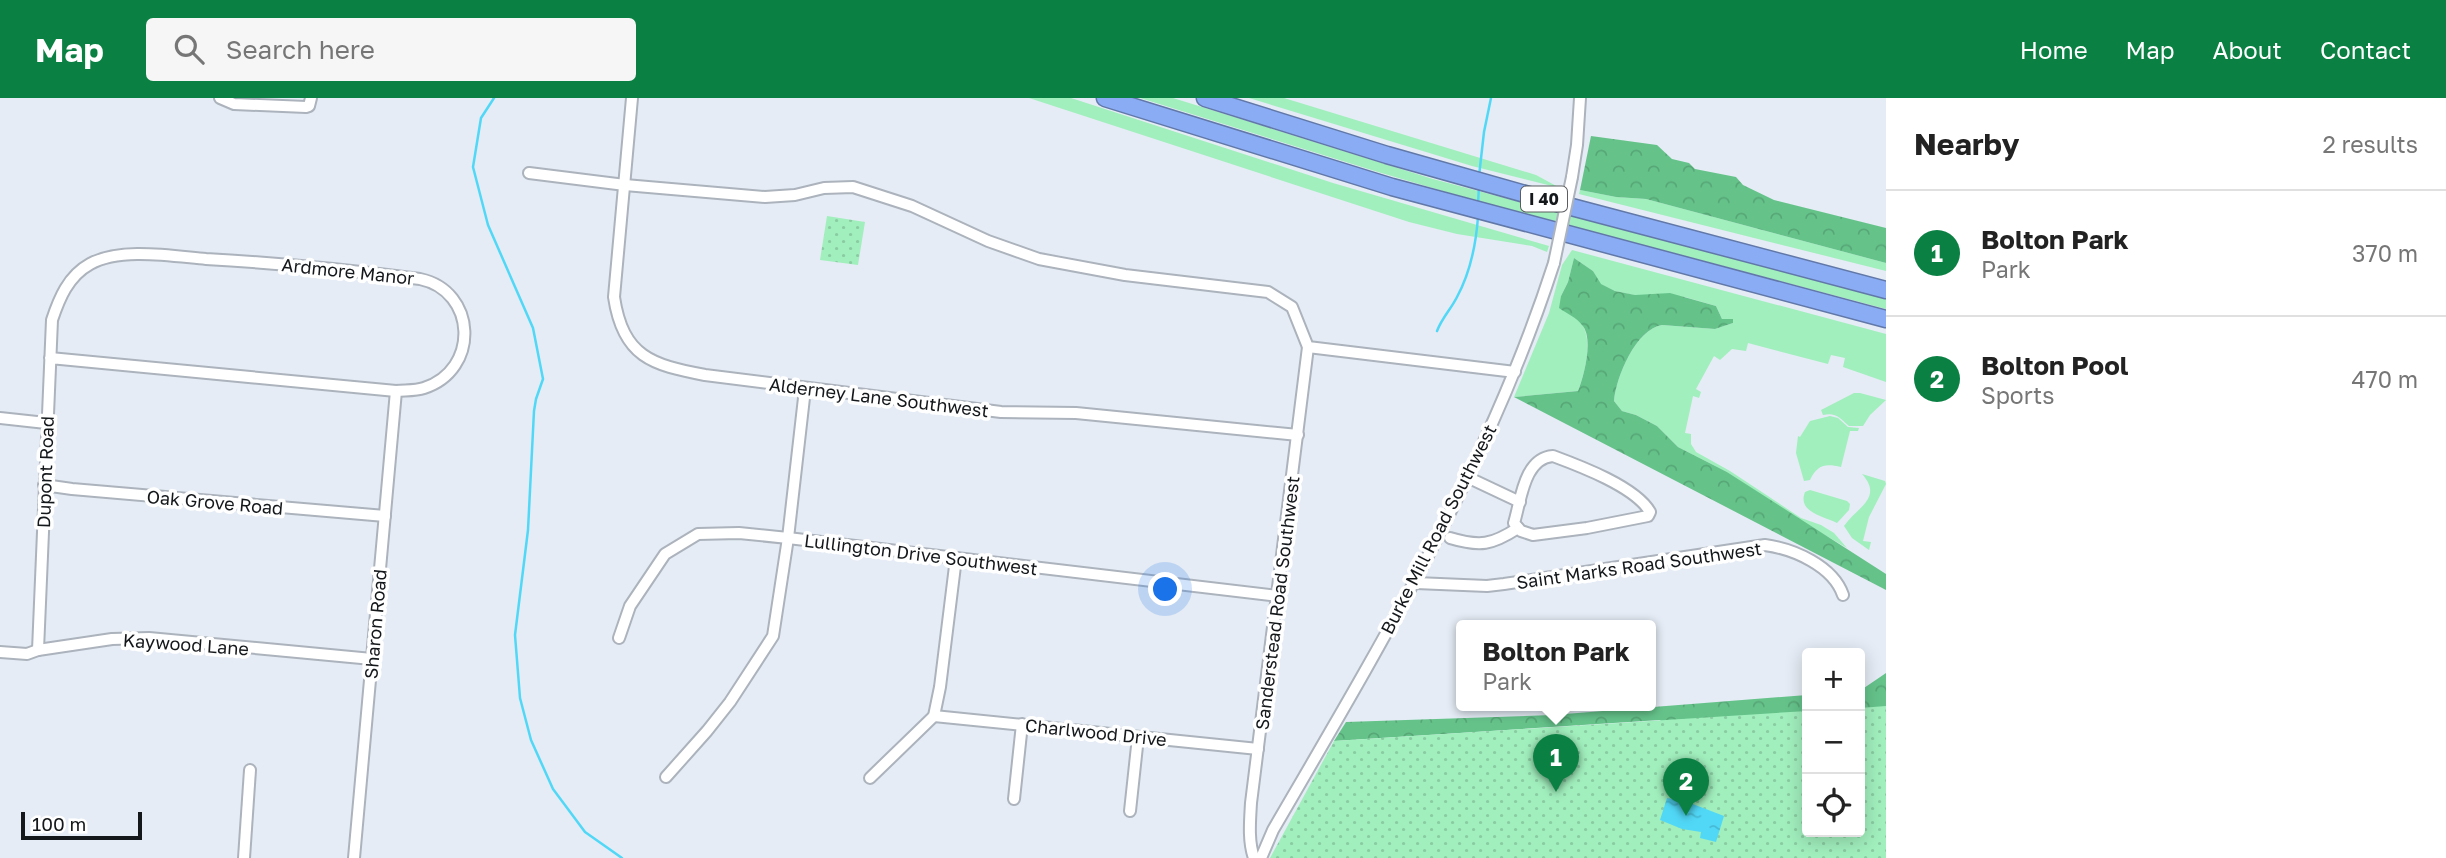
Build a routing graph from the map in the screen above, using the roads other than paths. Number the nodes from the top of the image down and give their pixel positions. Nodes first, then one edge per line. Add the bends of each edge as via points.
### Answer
1 (220, 98) edge
2 (311, 98) edge
3 (632, 98) edge
4 (1105, 98) edge
5 (1205, 98) edge
6 (1580, 98) edge
7 (529, 173) dead end
8 (625, 185) junction
9 (1881, 288) edge
10 (60, 295) joint
11 (1802, 297) junction
12 (1886, 319) edge
13 (1886, 326) edge
14 (1308, 347) junction
15 (50, 358) junction
16 (1515, 372) junction
17 (805, 389) junction
18 (396, 391) junction
19 (0, 418) edge
20 (46, 423) junction
21 (1298, 435) junction
22 (1467, 477) junction
23 (44, 485) junction
24 (1520, 502) junction
25 (386, 516) junction
26 (1518, 528) junction
27 (788, 538) junction
28 (1450, 538) dead end
29 (956, 558) junction
30 (1416, 583) junction
31 (1843, 595) dead end
32 (1278, 596) junction
33 (620, 639) dead end
34 (38, 650) junction
35 (0, 652) edge
36 (372, 659) junction
37 (934, 716) junction
38 (1022, 724) junction
39 (1138, 737) junction
40 (1258, 749) junction
41 (250, 771) dead end
42 (666, 777) dead end
43 (870, 778) dead end
44 (1014, 799) dead end
45 (1130, 810) dead end
46 (244, 858) edge
47 (354, 858) edge
48 (1254, 858) edge
49 (1261, 858) edge

1 - 2 street via 234,104 306,107
3 - 8 street, Alderney Lane Southwest
4 - 11 highway, I 40 via 1392,187
5 - 9 highway, I 40 via 1564,205
6 - 16 street, Burke Mill Road Southwest, bridge via 1572,177 1554,263
7 - 8 street
8 - 14 street via 765,197 853,187 912,206 1039,259 1125,275 1268,292 1292,307
8 - 17 street, Alderney Lane Southwest via 614,298 632,345 648,360 673,369
10 - 15 street, Dupont Road via 52,320
10 - 18 street, Ardmore Manor via 89,264 128,254 268,262 427,280 449,295 461,314 462,354 435,383
11 - 12 highway, I 40
11 - 13 highway
14 - 16 street
14 - 21 street, Sanderstead Road Southwest
15 - 18 street, Ardmore Manor
15 - 20 street, Dupont Road
16 - 22 street, Burke Mill Road Southwest
17 - 21 street, Alderney Lane Southwest via 1001,412 1076,413
17 - 27 street
18 - 25 street, Sharon Road
19 - 20 street
20 - 23 street, Dupont Road
21 - 32 street, Sanderstead Road Southwest
22 - 24 street
22 - 30 street, Burke Mill Road Southwest
23 - 25 street, Oak Grove Road
23 - 34 street, Dupont Road
24 - 26 street via 1514,523
24 - 26 street via 1534,464 1553,456 1623,489 1650,513 1533,535
25 - 36 street, Sharon Road
26 - 28 street via 1486,544
27 - 29 street, Lullington Drive Southwest
27 - 33 street, Lullington Drive Southwest via 698,534 665,554 630,606
27 - 42 street via 773,636 730,702
29 - 32 street, Lullington Drive Southwest
29 - 37 street
30 - 31 street, Saint Marks Road Southwest via 1496,585 1765,545 1798,555 1829,573
30 - 49 street, Burke Mill Road Southwest
32 - 40 street, Sanderstead Road Southwest
34 - 35 street, Kaywood Lane
34 - 36 street, Kaywood Lane via 149,638
36 - 47 street, Sharon Road
37 - 38 street, Charlwood Drive
37 - 43 street
38 - 39 street, Charlwood Drive
38 - 44 street
39 - 40 street, Charlwood Drive
39 - 45 street
40 - 48 street, Sanderstead Road Southwest via 1250,825
41 - 46 street

